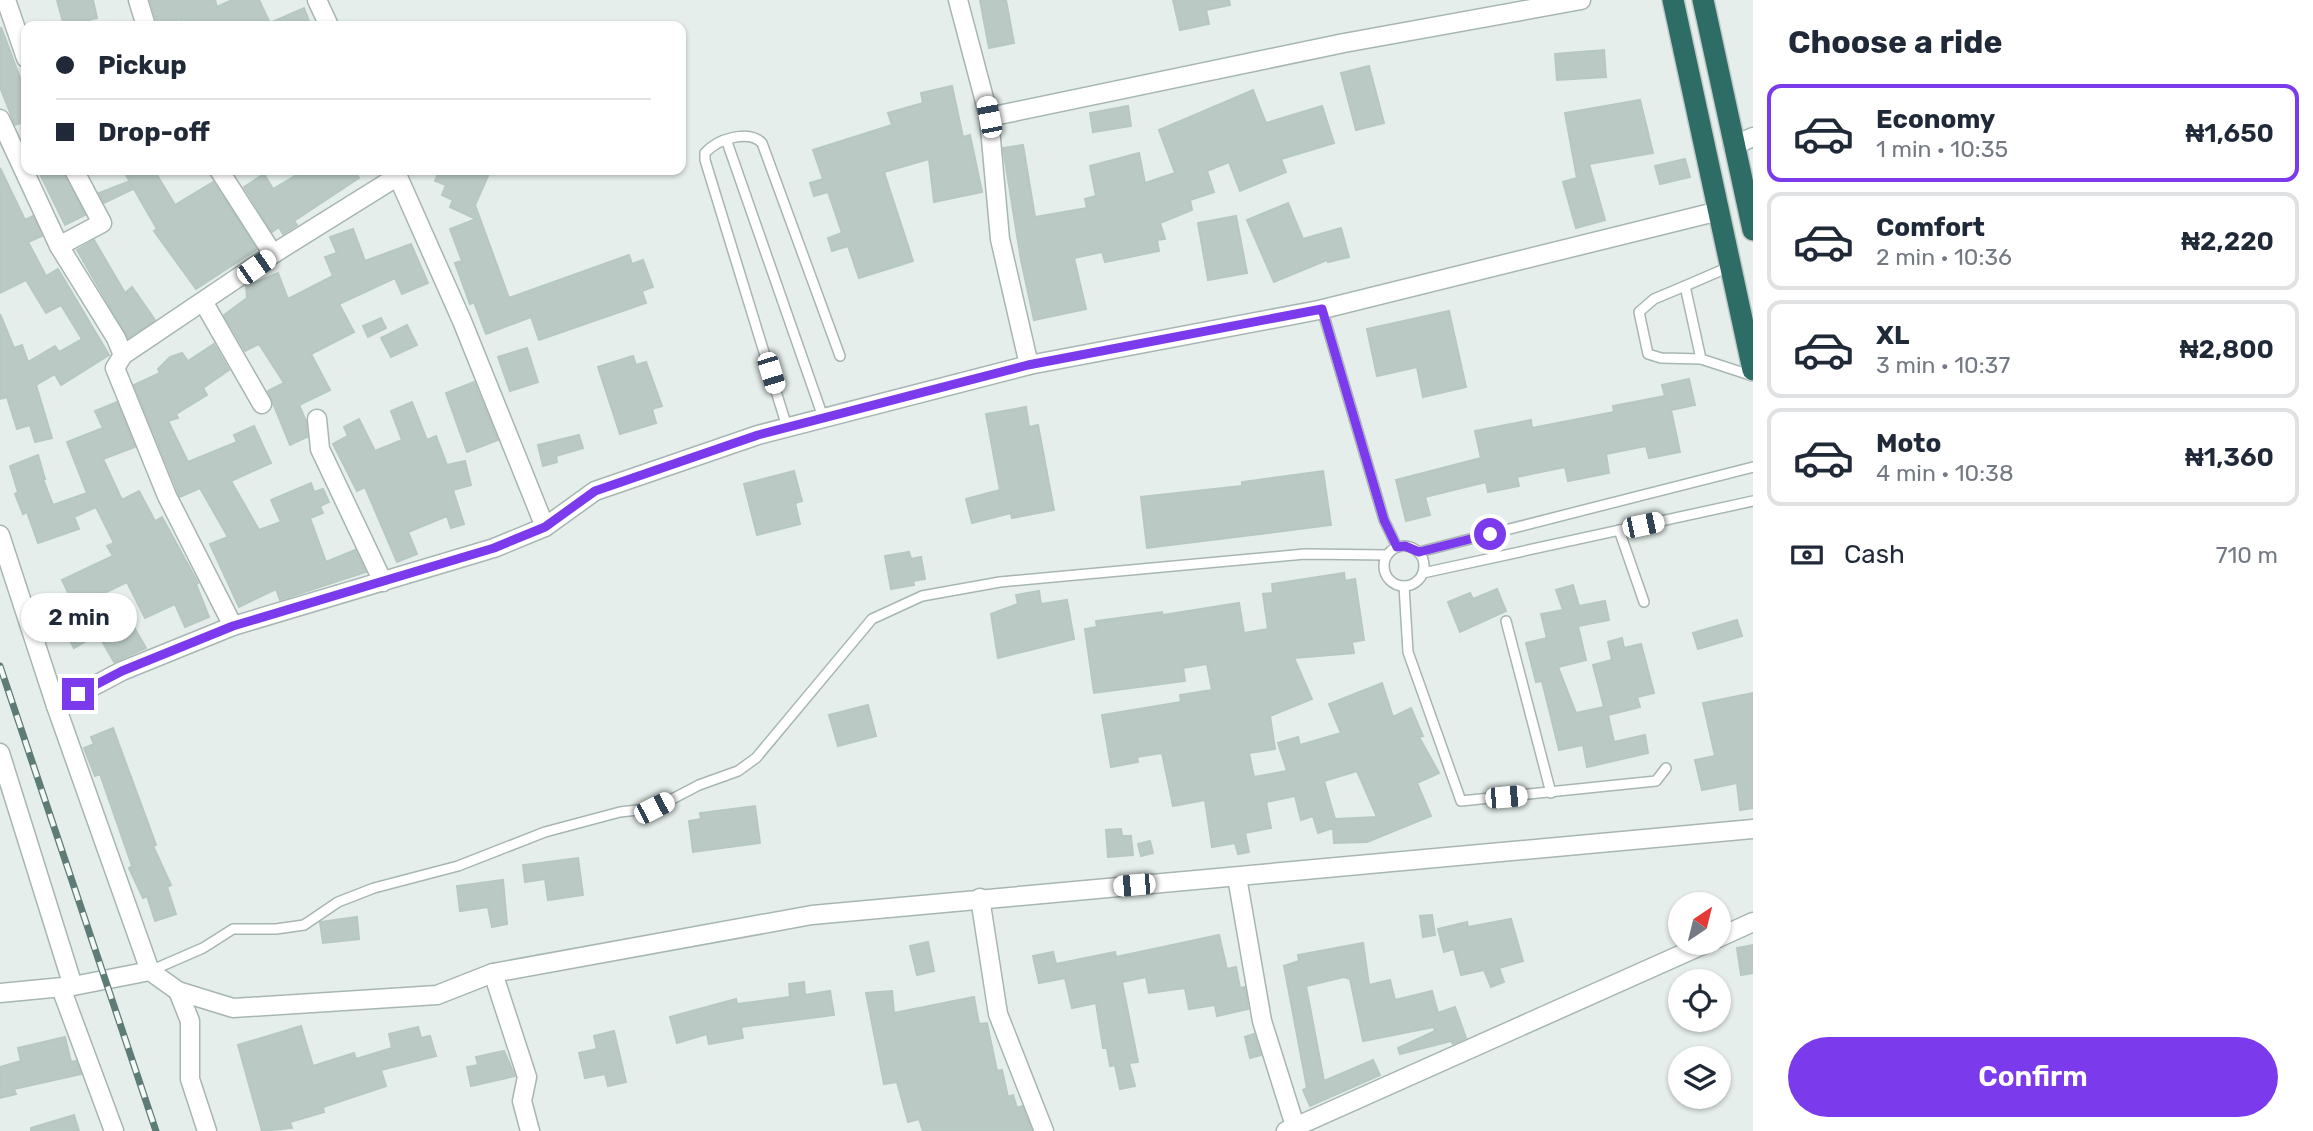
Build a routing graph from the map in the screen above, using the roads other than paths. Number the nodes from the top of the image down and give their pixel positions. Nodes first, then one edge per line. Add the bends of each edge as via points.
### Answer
1 (6, 0) edge
2 (138, 0) edge
3 (317, 0) edge
4 (958, 0) edge
5 (1581, 0) edge
6 (1673, 0) edge
7 (1703, 0) edge
8 (144, 21) edge
9 (327, 21) edge
10 (21, 44) edge
11 (989, 117) junction
12 (0, 119) edge
13 (1753, 137) edge
14 (727, 142) junction
15 (1733, 146) junction
16 (21, 164) edge
17 (26, 175) edge
18 (77, 175) edge
19 (222, 175) edge
20 (393, 175) edge
21 (397, 175) edge
22 (1719, 212) junction
23 (1753, 230) edge
24 (59, 246) junction
25 (273, 254) junction
26 (1731, 267) junction
27 (1685, 286) junction
28 (204, 303) junction
29 (1322, 309) junction
30 (123, 355) junction
31 (840, 356) dead end
32 (1701, 359) junction
33 (1028, 365) junction
34 (1753, 370) edge
35 (1753, 376) edge
36 (262, 404) dead end
37 (823, 417) junction
38 (317, 419) dead end
39 (787, 427) junction
40 (1753, 467) edge
41 (1753, 501) edge
42 (545, 527) junction
43 (1619, 530) junction
44 (0, 535) edge
45 (1397, 547) junction
46 (1419, 552) junction
47 (1387, 555) junction
48 (2, 556) edge
49 (1423, 573) junction
50 (383, 582) junction
51 (1404, 586) junction
52 (1644, 602) dead end
53 (1506, 621) dead end
54 (233, 626) junction
55 (56, 706) junction
56 (0, 753) edge
57 (1666, 768) dead end
58 (1551, 793) junction
59 (1753, 830) edge
60 (1237, 877) junction
61 (980, 898) junction
62 (1753, 922) edge
63 (1731, 932) edge
64 (1678, 956) edge
65 (150, 971) junction
66 (493, 973) junction
67 (67, 987) junction
68 (178, 991) junction
69 (0, 993) edge
70 (1291, 1129) edge
71 (114, 1131) edge
72 (207, 1131) edge
73 (530, 1131) edge
74 (1044, 1131) edge

1 - 10 street
2 - 8 street
3 - 9 street
4 - 11 street
5 - 11 street via 1344,43
6 - 22 highway
7 - 15 highway
11 - 33 street via 1000,239
12 - 16 street
13 - 15 street
14 - 31 lane via 746,135 762,143
14 - 37 lane
14 - 39 lane via 710,148 705,160
15 - 23 highway
17 - 24 street
18 - 24 street via 102,223
19 - 25 street
20 - 25 street
21 - 42 street
22 - 26 highway
22 - 29 street
24 - 30 street
25 - 28 street
26 - 27 lane
26 - 34 highway
27 - 32 lane
27 - 32 lane via 1654,299 1639,312 1648,354
28 - 30 street
28 - 36 street
29 - 33 street
29 - 45 lane via 1384,520
30 - 54 street via 116,368 142,439
32 - 35 lane
33 - 37 street
37 - 39 street
38 - 50 street via 320,450
39 - 42 street via 595,491
40 - 46 lane
41 - 43 lane
42 - 50 street
43 - 49 lane
43 - 52 lane
44 - 48 street
45 - 46 lane
45 - 47 lane
46 - 49 lane
47 - 51 lane via 1385,571
47 - 65 lane via 1292,555 1000,582 922,596 872,619 756,758 738,771 654,808 545,832 458,866 374,888 338,902 304,925 233,929
48 - 55 street
49 - 51 lane
50 - 54 street
51 - 58 lane via 1408,652 1461,801
53 - 58 lane
54 - 55 street via 122,671
55 - 65 street
56 - 67 street
57 - 58 lane via 1656,781
59 - 60 street
60 - 61 street
60 - 70 street via 1262,1021
61 - 66 street via 813,915
61 - 74 street via 998,1014
62 - 63 street
64 - 70 street
65 - 67 street
65 - 68 street
66 - 68 street via 438,995 233,1008
66 - 73 street via 527,1077 522,1101
67 - 69 street
67 - 71 street
68 - 72 street via 190,1021 190,1079

